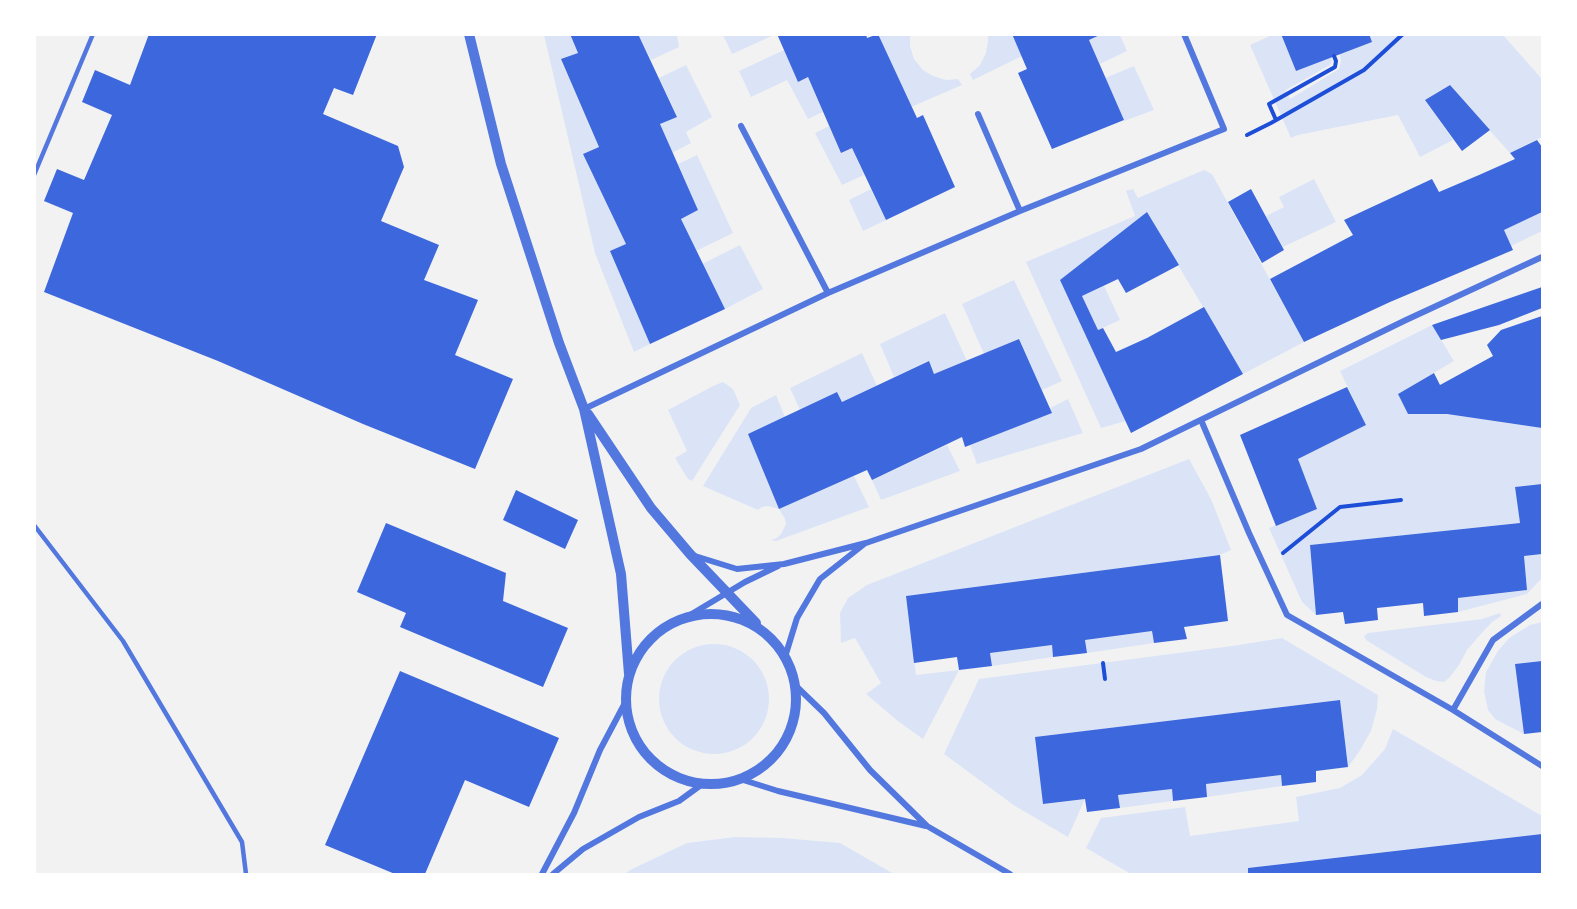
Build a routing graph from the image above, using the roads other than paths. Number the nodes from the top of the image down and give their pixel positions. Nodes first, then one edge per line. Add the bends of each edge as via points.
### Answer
1 (93, 34) edge
2 (469, 34) edge
3 (1184, 34) edge
4 (978, 114) dead end
5 (741, 126) dead end
6 (34, 175) edge
7 (1020, 211) junction
8 (1542, 257) edge
9 (828, 293) junction
10 (584, 409) junction
11 (1201, 420) junction
12 (34, 525) edge
13 (866, 543) junction
14 (690, 554) junction
15 (784, 564) junction
16 (727, 592) junction
17 (1542, 604) edge
18 (685, 618) junction
19 (768, 635) junction
20 (785, 657) junction
21 (629, 674) junction
22 (795, 685) junction
23 (626, 701) junction
24 (1453, 710) junction
25 (1542, 766) edge
26 (740, 779) junction
27 (701, 785) junction
28 (927, 826) junction
29 (246, 874) edge
30 (542, 874) edge
31 (553, 874) edge
32 (1010, 874) edge

1 - 6 lane
2 - 10 street via 501,164
3 - 7 street via 1224,129
4 - 7 street
5 - 9 street
7 - 9 street
8 - 11 street
9 - 10 street
10 - 14 street via 651,508
10 - 21 street via 621,574
11 - 13 street via 1141,449
11 - 24 street via 1287,615
12 - 29 lane via 123,641 242,842
13 - 15 street
13 - 20 street via 820,579 797,618
14 - 15 street via 737,569
14 - 16 street
15 - 16 street
16 - 18 street
16 - 19 street
17 - 24 street via 1493,640
18 - 19 street via 714,614 742,620
18 - 21 street via 660,630 641,650
19 - 20 street
20 - 22 street
21 - 23 street
22 - 26 street via 795,715 785,742 765,765
22 - 28 street via 824,713 870,770
23 - 27 street via 630,727 643,751 663,770
23 - 30 street
24 - 25 street
26 - 27 street
26 - 28 street
27 - 31 street via 678,801 639,817 582,849
28 - 32 street

